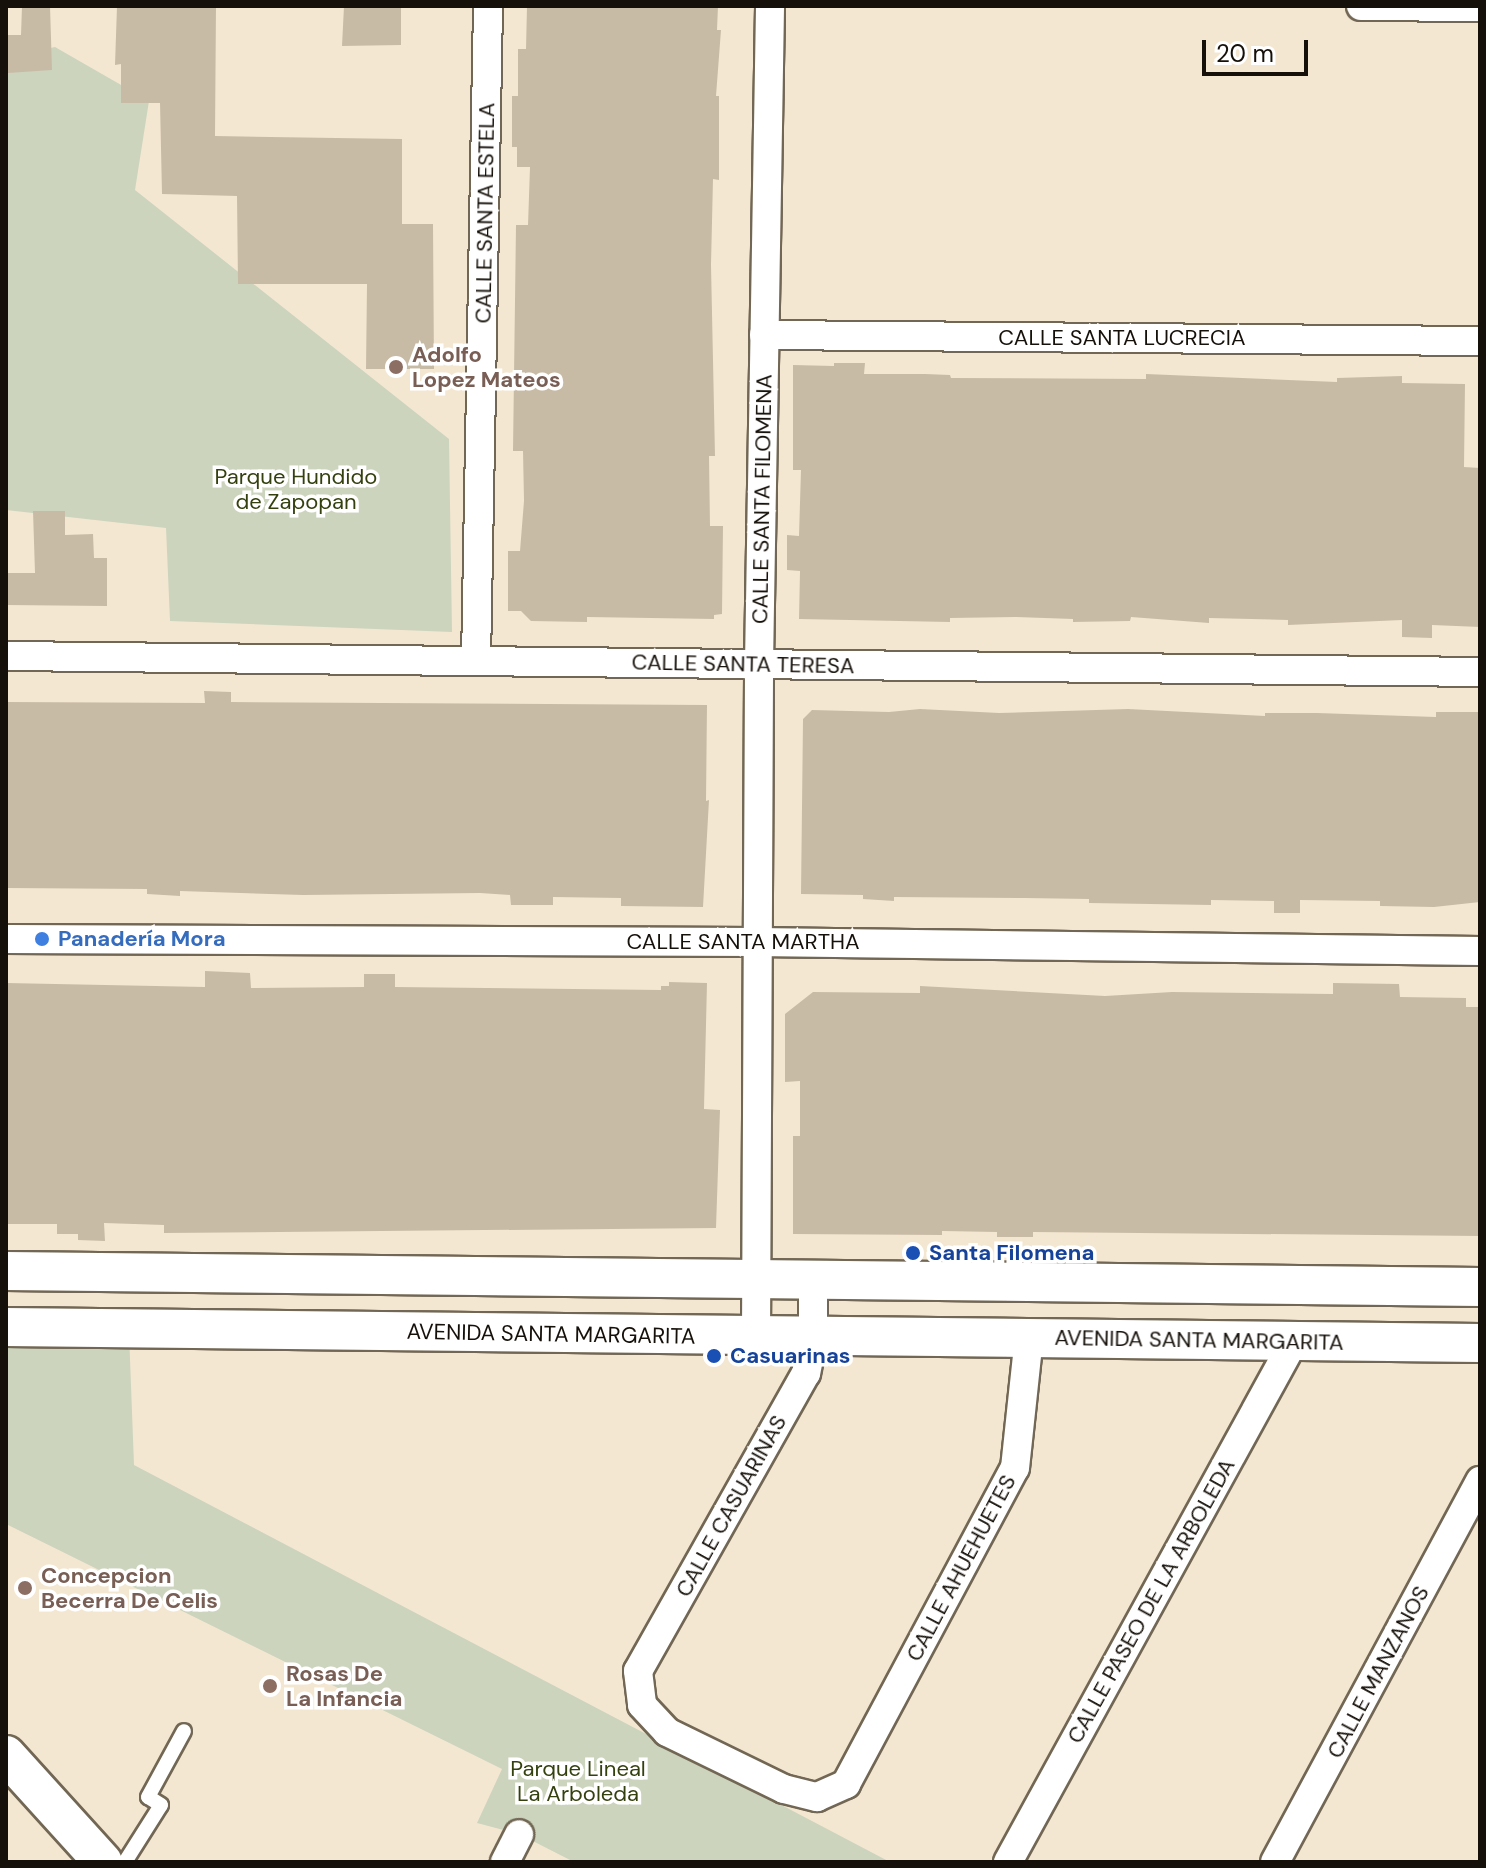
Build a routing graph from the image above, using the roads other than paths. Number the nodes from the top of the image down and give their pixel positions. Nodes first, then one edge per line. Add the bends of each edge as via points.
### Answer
1 (488, 6) edge
2 (770, 6) edge
3 (1361, 6) edge
4 (1480, 7) edge
5 (764, 335) junction
6 (1480, 341) edge
7 (6, 656) edge
8 (476, 661) junction
9 (759, 664) junction
10 (1480, 672) edge
11 (6, 939) edge
12 (756, 942) junction
13 (1480, 951) edge
14 (6, 1271) edge
15 (757, 1279) junction
16 (813, 1280) junction
17 (1480, 1287) edge
18 (6, 1327) edge
19 (756, 1337) junction
20 (813, 1338) junction
21 (1029, 1338) junction
22 (1294, 1341) junction
23 (1480, 1343) edge
24 (1480, 1481) edge
25 (184, 1731) dead end
26 (6, 1755) edge
27 (846, 1784) joint
28 (519, 1834) dead end
29 (103, 1862) edge
30 (125, 1862) edge
31 (505, 1862) edge
32 (1008, 1862) edge
33 (1275, 1862) edge

1 - 8 street, CALLE SANTA ESTELA
2 - 5 street, CALLE SANTA FILOMENA
3 - 4 street
5 - 6 street, CALLE SANTA LUCRECIA
5 - 9 street, CALLE SANTA FILOMENA
7 - 8 street, CALLE SANTA TERESA
8 - 9 street, CALLE SANTA TERESA
9 - 10 street, CALLE SANTA TERESA
9 - 12 street, CALLE SANTA FILOMENA
11 - 12 street, CALLE SANTA MARTHA
12 - 13 street, CALLE SANTA MARTHA
12 - 15 street, CALLE SANTA FILOMENA
14 - 15 main road
15 - 16 main road
15 - 19 street, CALLE SANTA FILOMENA
16 - 17 main road
16 - 20 street, CALLE CASUARINAS
18 - 19 main road, AVENIDA SANTA MARGARITA
19 - 20 main road, AVENIDA SANTA MARGARITA
20 - 21 main road, AVENIDA SANTA MARGARITA
20 - 27 street, CALLE CASUARINAS via 806,1373 638,1671 642,1705 667,1732 784,1789 817,1797
21 - 22 main road, AVENIDA SANTA MARGARITA
21 - 27 street, CALLE AHUEHUETES via 1015,1468
22 - 23 main road, AVENIDA SANTA MARGARITA
22 - 32 street, CALLE PASEO DE LA ARBOLEDA
24 - 33 street, CALLE MANZANOS
25 - 30 lane via 148,1797 161,1805
26 - 29 main road
28 - 31 street

